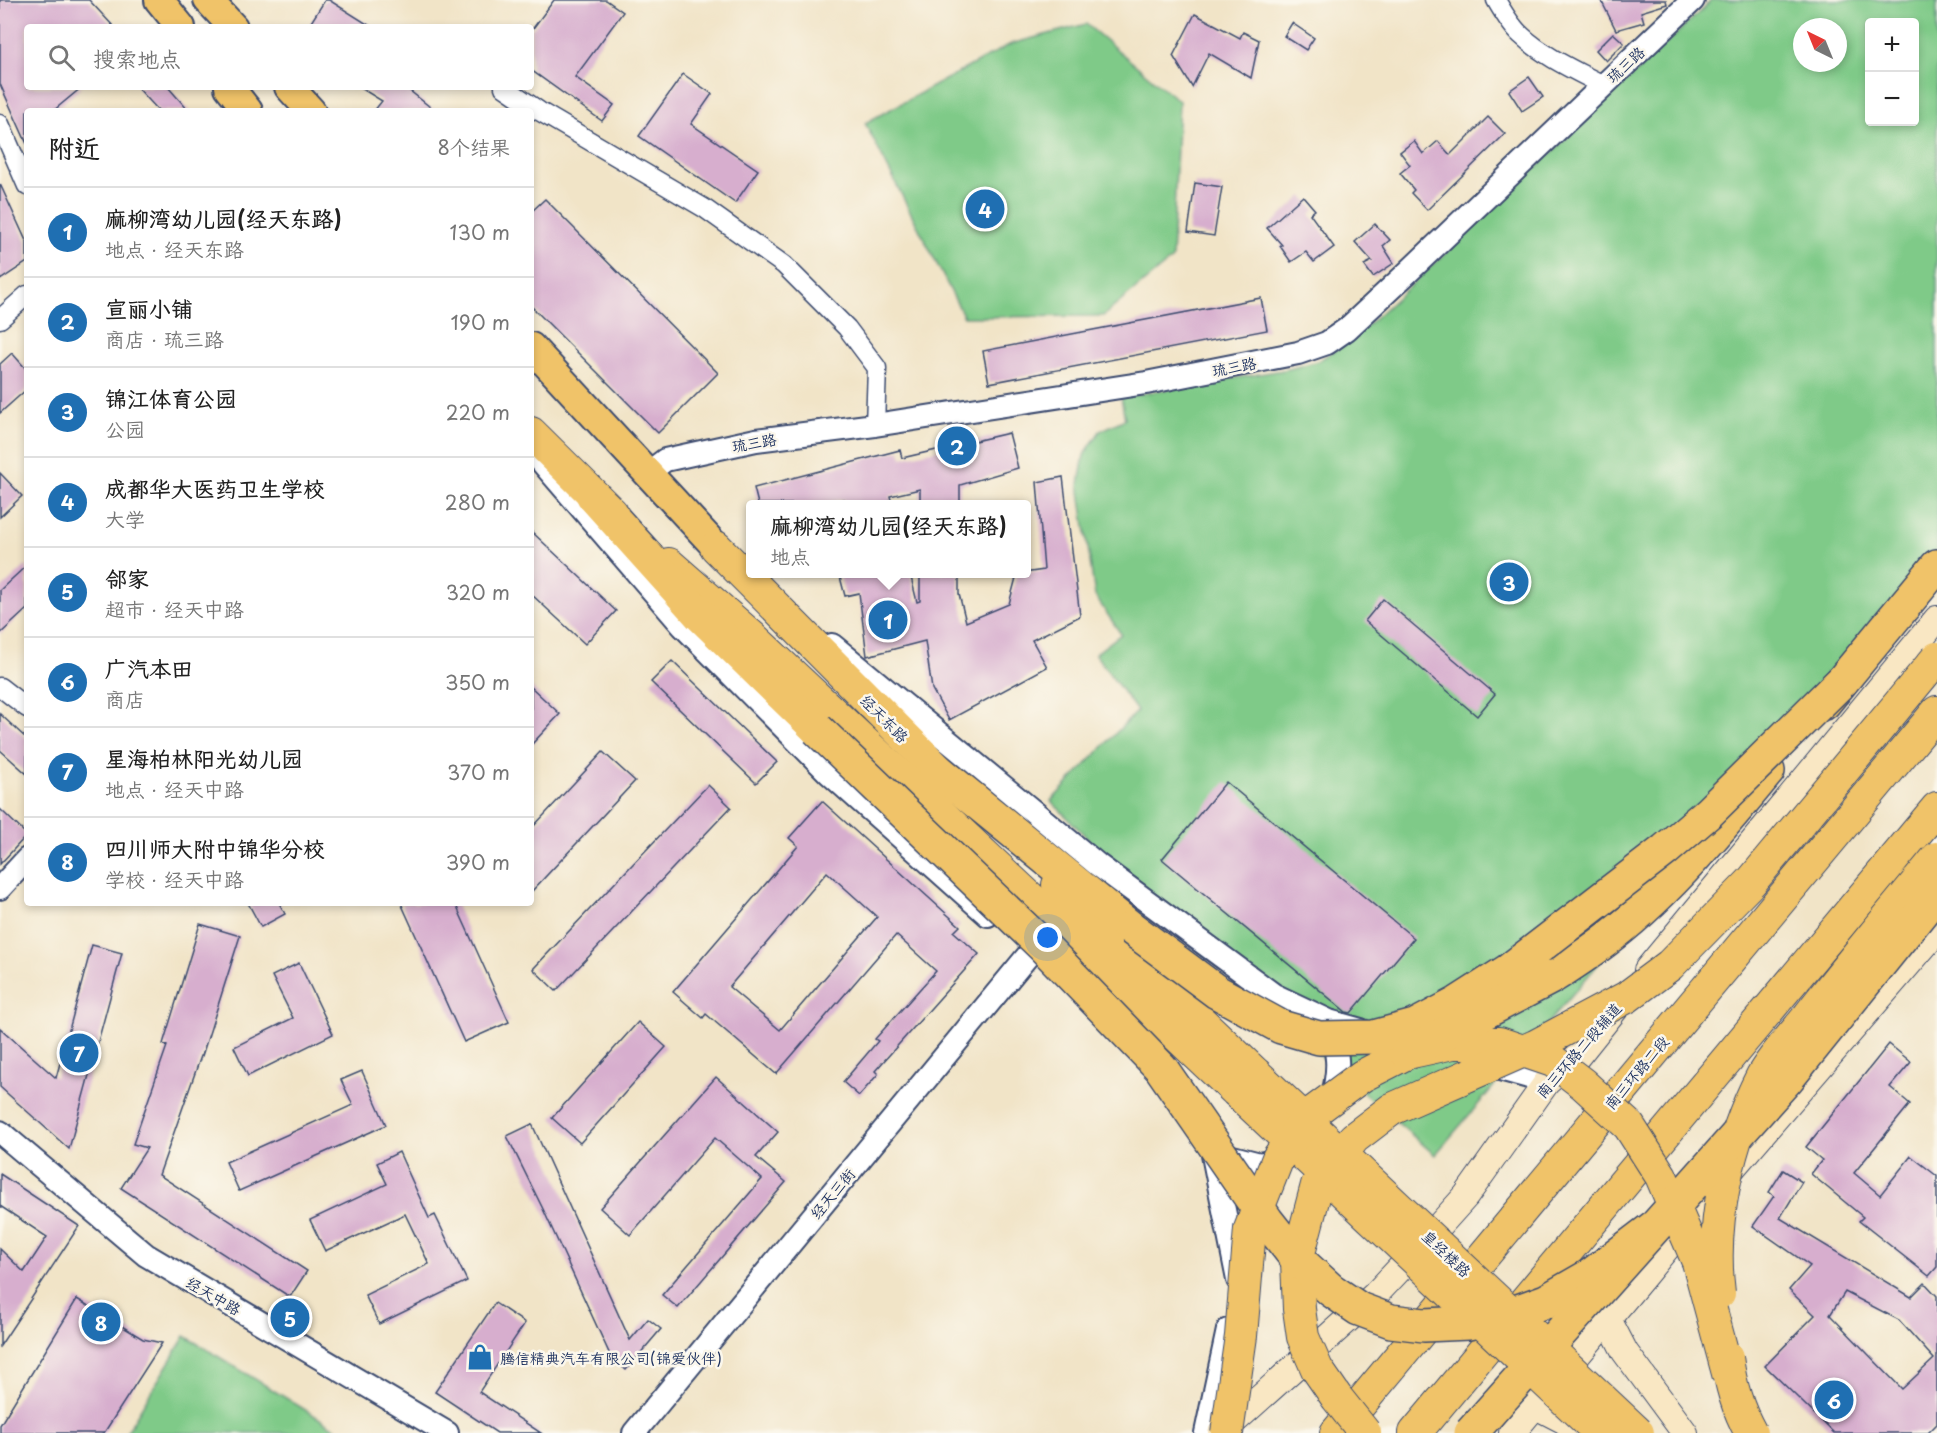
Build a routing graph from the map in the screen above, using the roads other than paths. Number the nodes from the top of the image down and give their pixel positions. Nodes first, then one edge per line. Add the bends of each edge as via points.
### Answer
1 (159, 0) edge
2 (208, 0) edge
3 (1496, 0) edge
4 (1693, 0) edge
5 (179, 24) edge
6 (230, 24) edge
7 (1603, 85) junction
8 (292, 90) edge
9 (508, 90) edge
10 (308, 108) edge
11 (0, 124) edge
12 (24, 179) edge
13 (24, 298) edge
14 (0, 319) edge
15 (534, 350) edge
16 (875, 425) junction
17 (534, 437) edge
18 (534, 453) edge
19 (648, 473) junction
20 (593, 496) junction
21 (716, 547) junction
22 (1937, 566) edge
23 (746, 572) edge
24 (746, 577) edge
25 (747, 578) edge
26 (753, 578) edge
27 (1937, 619) edge
28 (1937, 658) edge
29 (1842, 681) junction
30 (0, 687) edge
31 (24, 706) edge
32 (1937, 712) edge
33 (936, 769) junction
34 (1937, 808) edge
35 (1937, 858) edge
36 (24, 862) edge
37 (0, 888) edge
38 (1937, 894) edge
39 (1937, 931) edge
40 (1030, 952) junction
41 (1329, 1021) junction
42 (1407, 1053) junction
43 (1245, 1082) junction
44 (1547, 1082) junction
45 (0, 1132) edge
46 (1212, 1152) junction
47 (1654, 1227) junction
48 (1608, 1318) junction
49 (1729, 1377) junction
50 (1534, 1405) junction
51 (447, 1433) edge
52 (634, 1433) edge
53 (1206, 1433) edge
54 (1221, 1433) edge
55 (1227, 1433) edge
56 (1336, 1433) edge
57 (1365, 1433) edge
58 (1415, 1433) edge
59 (1471, 1433) edge
60 (1512, 1433) edge
61 (1577, 1433) edge
62 (1599, 1433) edge
63 (1638, 1433) edge
64 (1685, 1433) edge
65 (1751, 1433) edge

1 - 5 main road
2 - 6 main road
3 - 7 street via 1521,35
4 - 7 street, 琉三路
7 - 16 street, 琉三路 via 1406,275 1327,343 1298,354 1146,383
8 - 10 main road
9 - 16 street via 704,208 784,266 847,328 877,368
11 - 12 street
13 - 14 street
15 - 19 main road, 经天东路
16 - 19 street, 琉三路 via 756,440 665,460
17 - 20 highway, 经天东路
18 - 40 street via 683,626 829,773
19 - 21 main road, 经天东路
20 - 43 highway, 经天东路
20 - 47 highway, bridge via 700,615 1042,945 1161,1068 1267,1221 1297,1259 1331,1290 1359,1309 1391,1321 1424,1325 1468,1323 1546,1301 1591,1275
21 - 23 street
21 - 24 highway, 经天东路
22 - 29 highway
25 - 33 highway, 经天东路
26 - 41 street via 1098,864 1274,996
27 - 44 main road, 南三环路二段辅道 via 1576,1058
28 - 57 highway, bridge via 1751,882 1670,965 1628,997 1535,1046 1392,1110 1354,1138 1317,1185 1297,1261 1303,1337 1317,1369
29 - 33 highway, bridge via 1665,850 1508,971 1415,1026 1374,1037 1319,1038 1281,1027 1217,992 1131,928
29 - 42 highway, bridge via 1721,828 1640,912 1602,944 1552,976
30 - 31 street
32 - 56 highway, 南三环路二段
33 - 43 highway, 经天东路
34 - 58 highway
35 - 49 highway, bridge via 1763,1075 1736,1138 1720,1206 1716,1270
36 - 37 street
38 - 47 highway, bridge via 1788,1078
39 - 48 main road
40 - 46 street via 1190,1096
40 - 52 street, 经天三街
41 - 44 street
41 - 46 street via 1337,1052 1338,1079 1327,1117 1294,1155 1260,1164
42 - 49 highway, bridge via 1453,1043 1499,1043 1552,1062 1629,1126 1661,1176 1698,1262
42 - 55 highway, bridge via 1362,1076 1308,1116 1278,1158 1250,1229 1241,1336
43 - 62 highway, 皇经楼路, bridge
43 - 63 highway, 皇经楼路, bridge
44 - 54 main road, 南三环路二段辅道 via 1466,1196 1422,1245 1375,1295
45 - 51 street, 经天中路 via 146,1255
46 - 53 street via 1238,1281
47 - 59 highway, bridge
48 - 50 main road
48 - 64 main road via 1625,1352
49 - 65 highway, bridge
50 - 60 main road
50 - 61 main road via 1565,1421

